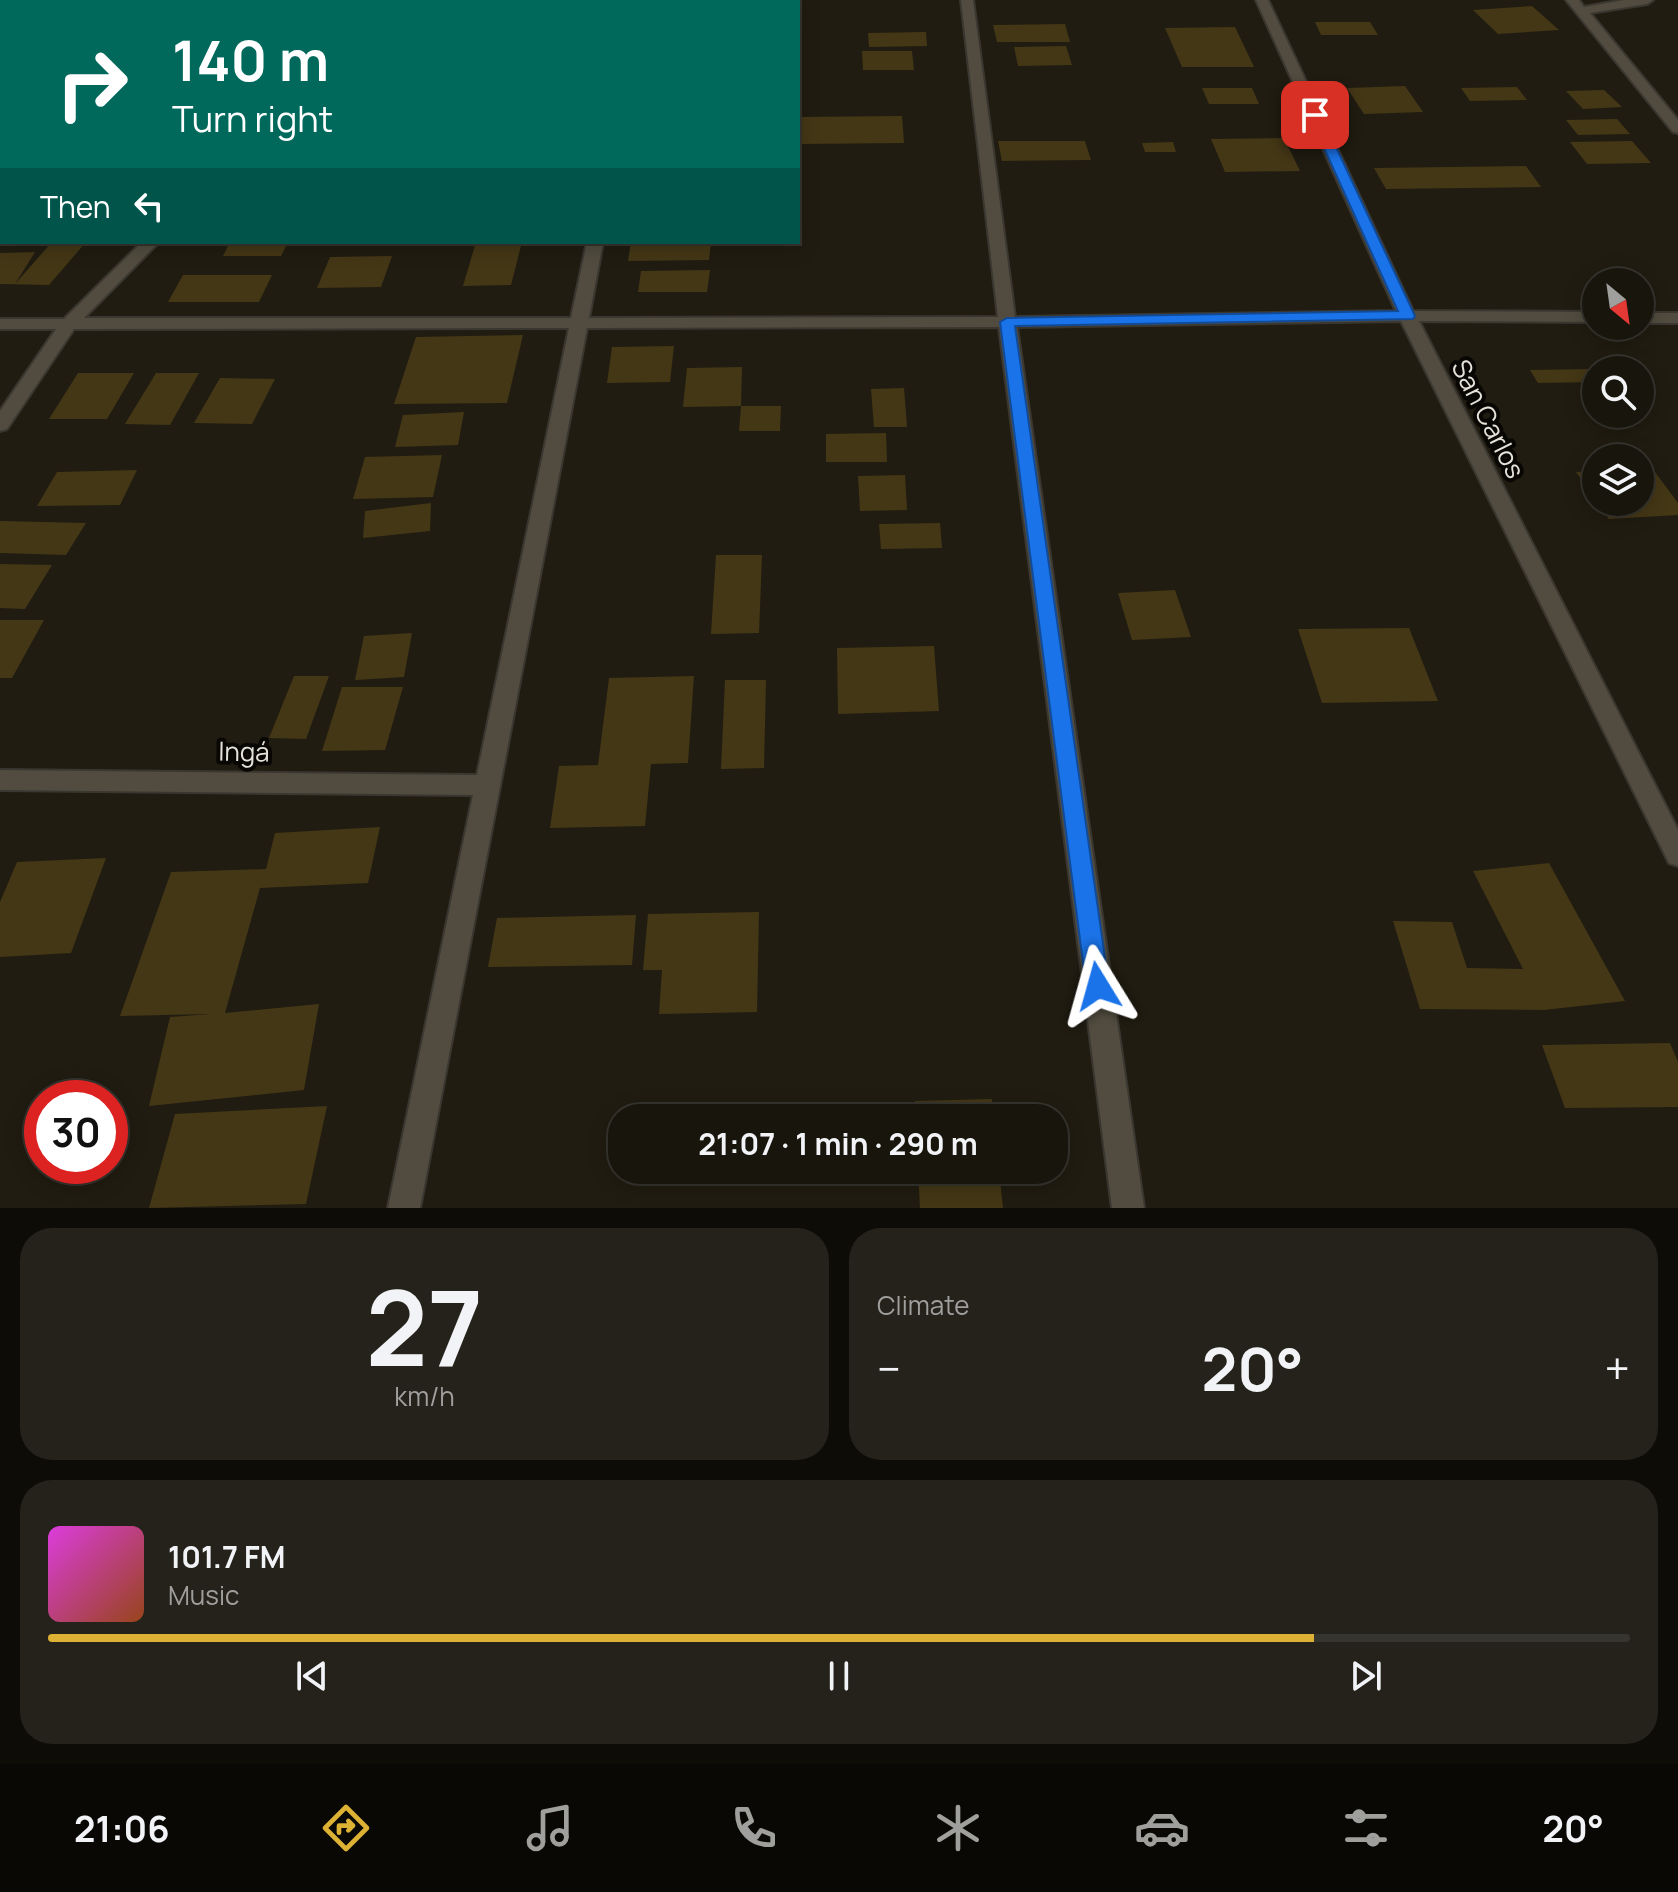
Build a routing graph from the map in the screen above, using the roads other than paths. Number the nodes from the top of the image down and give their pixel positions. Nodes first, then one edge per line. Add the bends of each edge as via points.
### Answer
1 (967, 0) edge
2 (1262, 0) edge
3 (1647, 0) edge
4 (1577, 6) edge
5 (1678, 129) edge
6 (149, 244) edge
7 (595, 244) edge
8 (1407, 316) junction
9 (1582, 317) edge
10 (1654, 318) edge
11 (1678, 318) edge
12 (1007, 322) junction
13 (579, 323) junction
14 (0, 324) edge
15 (69, 324) junction
16 (0, 425) edge
17 (0, 780) edge
18 (488, 785) junction
19 (1678, 855) edge
20 (404, 1208) edge
21 (1128, 1208) edge

1 - 12 street
2 - 8 street, San Carlos
3 - 4 street
4 - 5 street
6 - 15 street
7 - 13 street
8 - 9 street
8 - 12 street
8 - 19 street, San Carlos
10 - 11 street
12 - 13 street
12 - 21 street
13 - 15 street
13 - 18 street
14 - 15 street
15 - 16 street
17 - 18 street, Ingá
18 - 20 street

